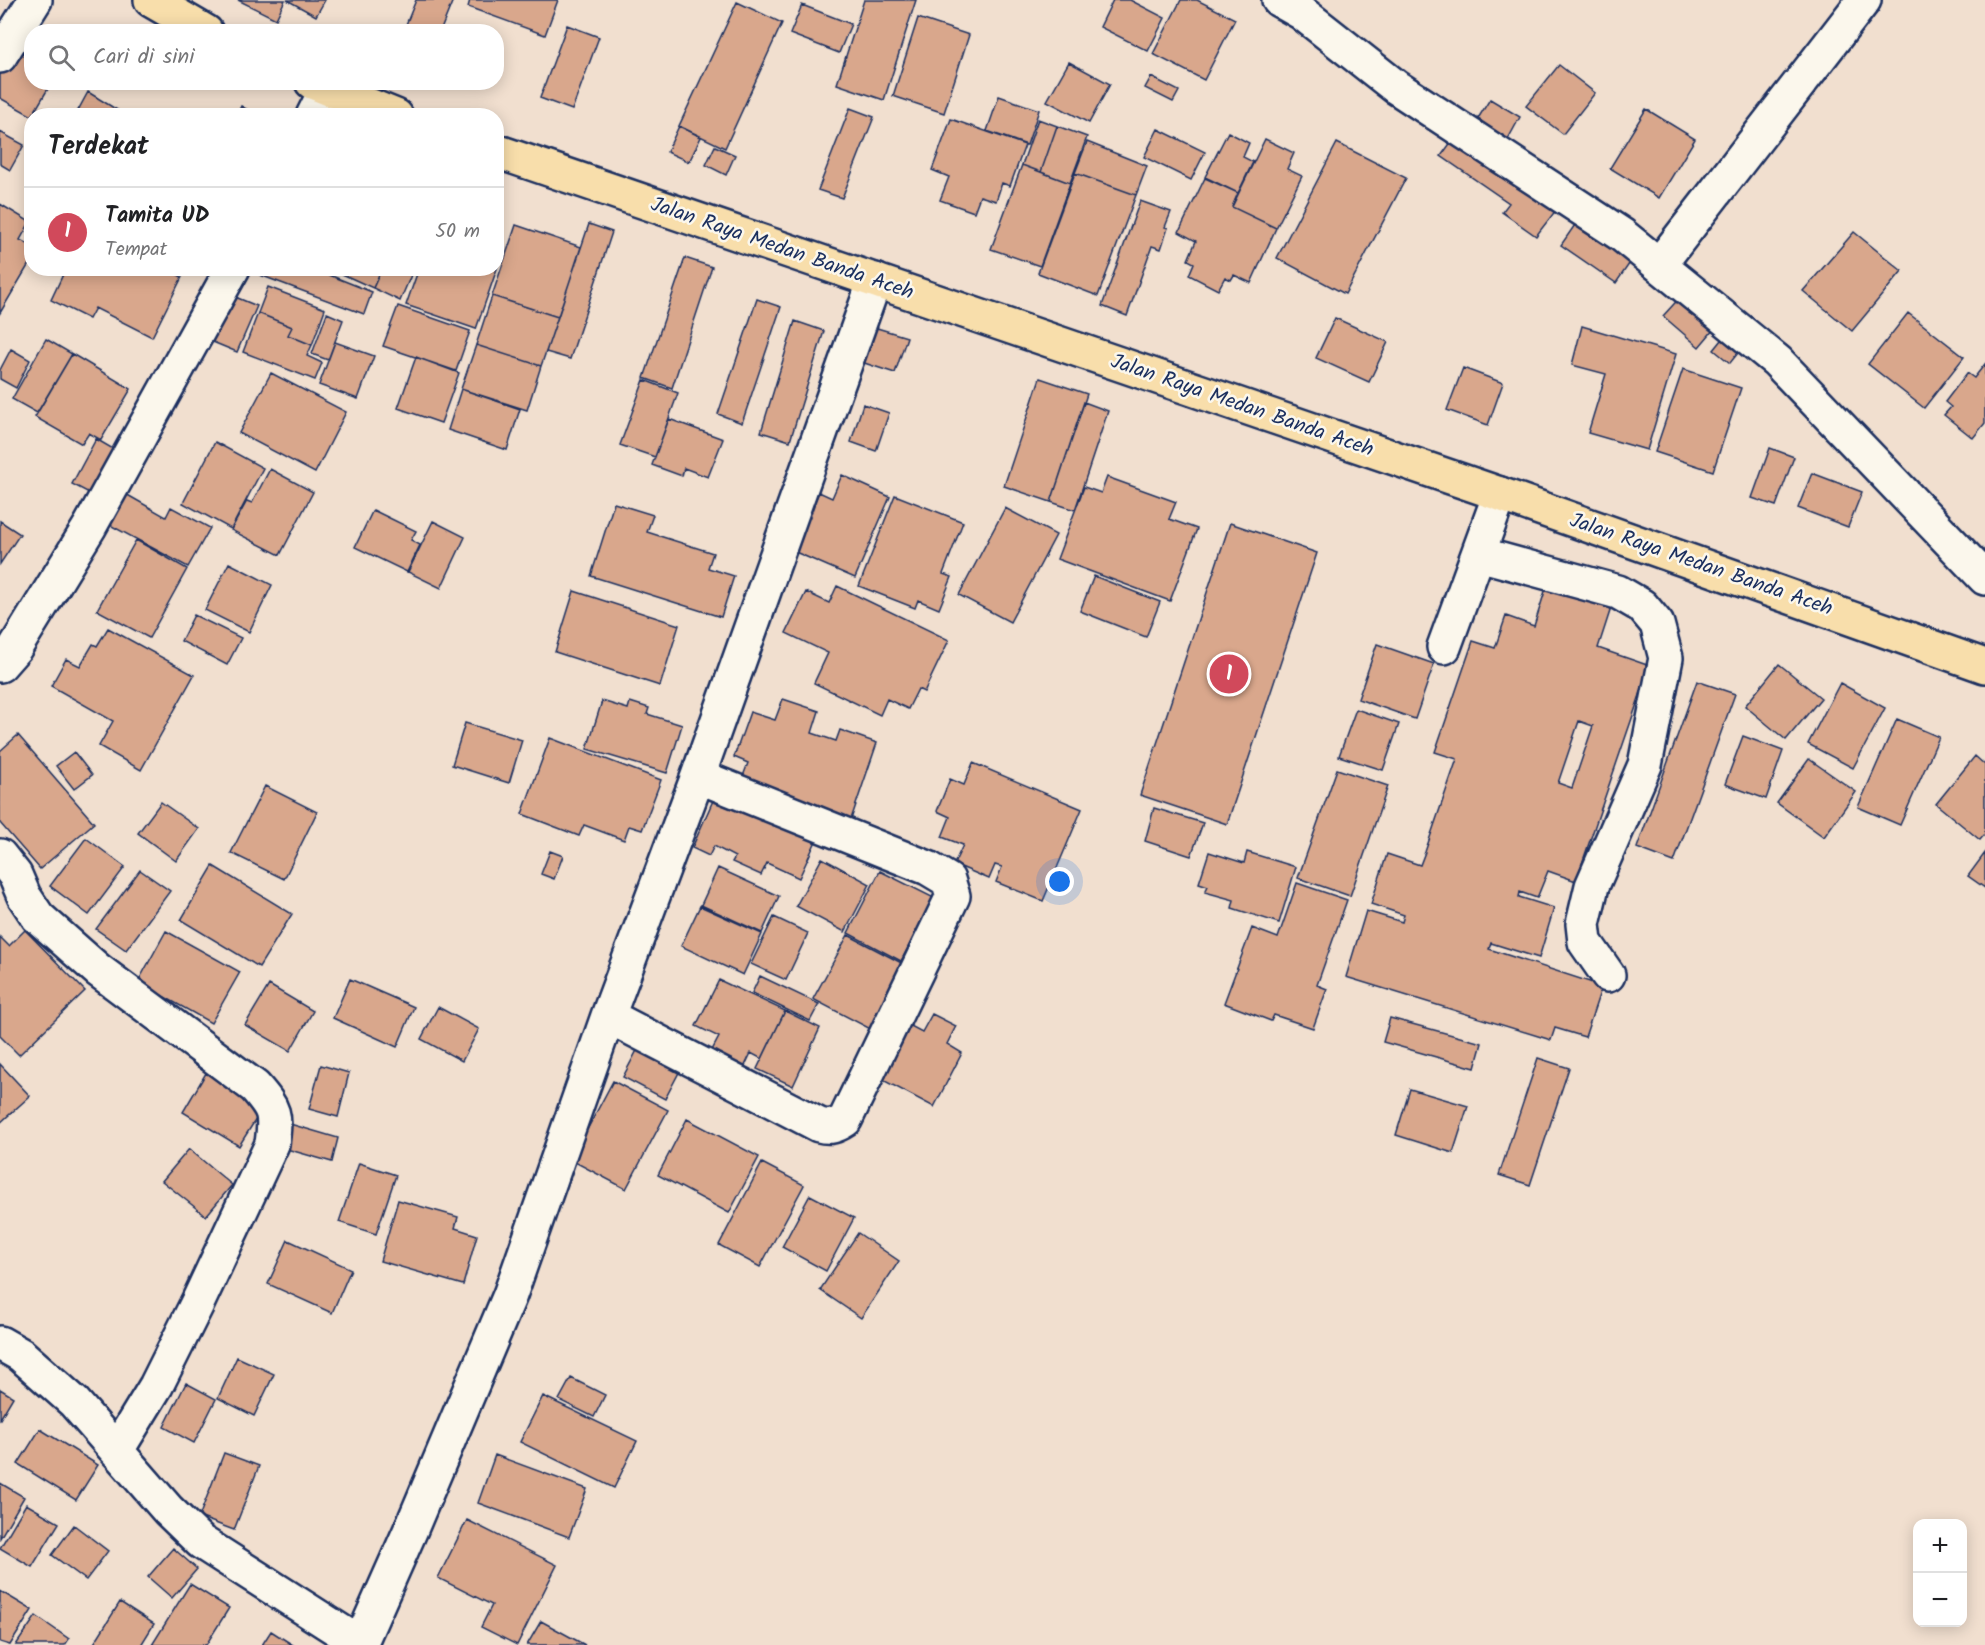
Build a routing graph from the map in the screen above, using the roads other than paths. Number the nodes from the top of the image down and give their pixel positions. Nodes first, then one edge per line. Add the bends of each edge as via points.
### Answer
1 (35, 0) edge
2 (151, 0) edge
3 (1280, 0) edge
4 (1864, 0) edge
5 (192, 24) edge
6 (0, 56) edge
7 (317, 96) edge
8 (364, 108) edge
9 (504, 154) edge
10 (1659, 265) junction
11 (229, 276) edge
12 (874, 280) junction
13 (1500, 494) junction
14 (1479, 554) junction
15 (1985, 578) edge
16 (1444, 647) dead end
17 (0, 665) edge
18 (1985, 666) edge
19 (698, 776) junction
20 (5, 873) edge
21 (1608, 975) dead end
22 (608, 1016) junction
23 (0, 1343) edge
24 (117, 1450) junction
25 (361, 1644) edge

1 - 6 street
2 - 5 highway
3 - 10 street via 1396,87 1622,235
4 - 10 street
7 - 8 highway
9 - 12 highway, Jalan Raya Medan Banda Aceh
10 - 15 street via 1777,361
11 - 17 street via 90,526 15,648
12 - 13 highway, Jalan Raya Medan Banda Aceh
12 - 19 street
13 - 14 street
13 - 18 highway, Jalan Raya Medan Banda Aceh
14 - 16 street
14 - 21 street via 1618,592 1642,606 1657,624 1666,658 1645,765 1592,886 1583,924 1585,942
19 - 22 street
19 - 22 street via 928,868 948,880 953,896 845,1120 836,1126 819,1125
20 - 24 street via 38,917 99,970 255,1087 268,1102 275,1120 272,1144 197,1304 156,1386
22 - 25 street via 510,1295
23 - 24 street via 21,1355 74,1402
24 - 25 street via 201,1542

